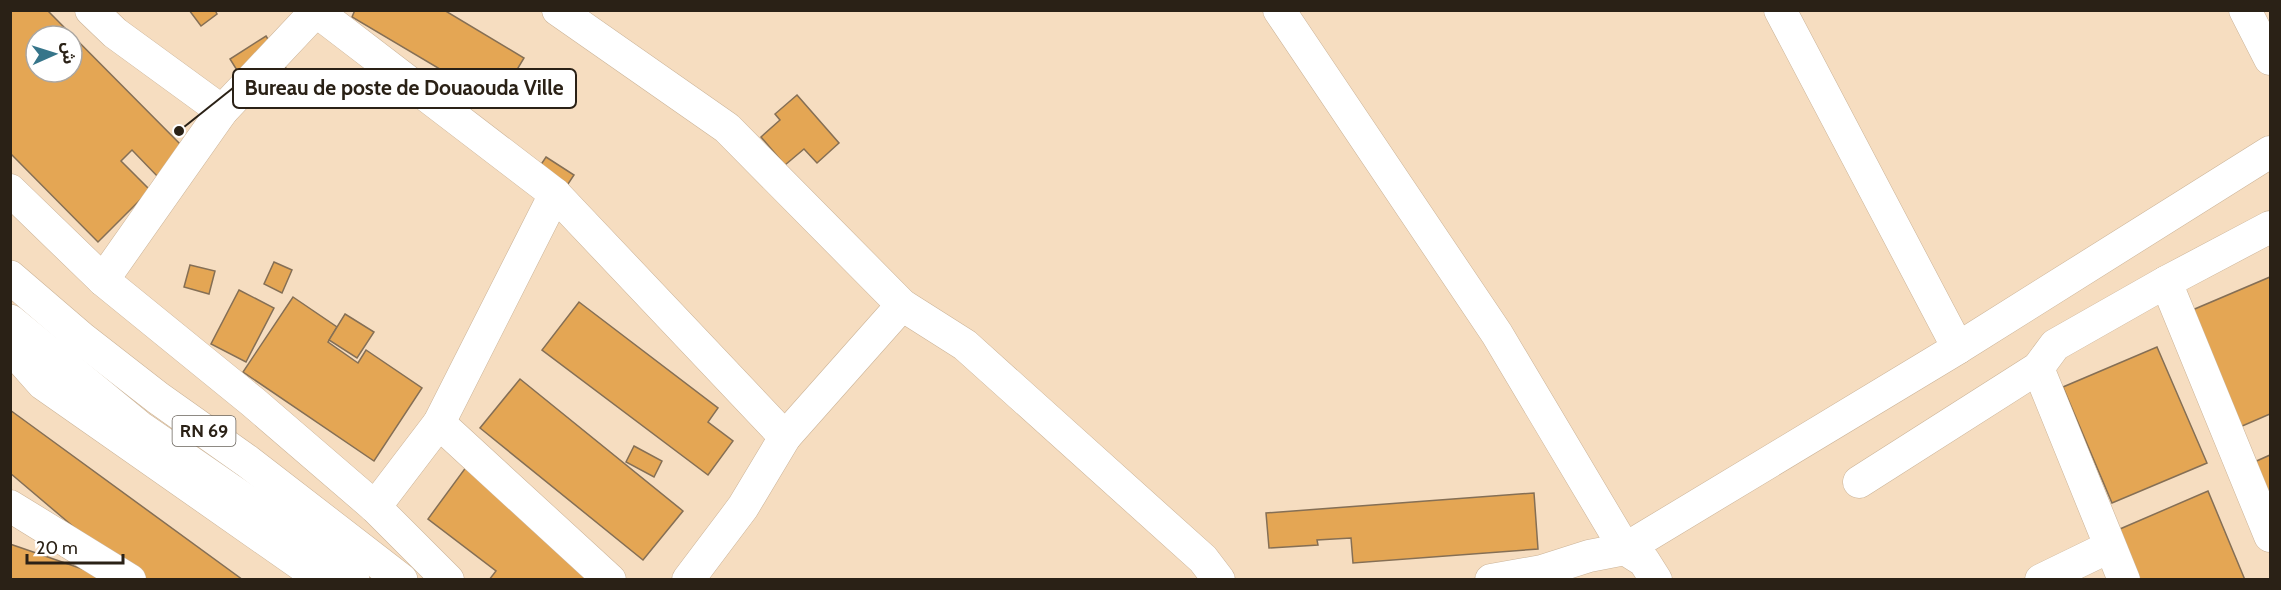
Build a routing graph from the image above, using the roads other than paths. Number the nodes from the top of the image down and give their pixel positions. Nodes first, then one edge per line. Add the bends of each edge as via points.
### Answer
1 (91, 10) edge
2 (558, 10) edge
3 (1279, 10) edge
4 (1780, 10) edge
5 (2245, 10) edge
6 (316, 11) edge
7 (2271, 59) edge
8 (222, 111) junction
9 (2271, 152) edge
10 (10, 190) edge
11 (555, 194) junction
12 (2271, 227) edge
13 (10, 277) edge
14 (103, 279) junction
15 (2166, 282) junction
16 (902, 305) junction
17 (10, 321) edge
18 (10, 347) edge
19 (1958, 348) junction
20 (2038, 368) junction
21 (439, 423) junction
22 (785, 437) junction
23 (1859, 482) dead end
24 (10, 506) edge
25 (375, 507) junction
26 (2271, 536) edge
27 (2109, 548) junction
28 (1625, 549) junction
29 (1202, 573) edge
30 (130, 579) edge
31 (323, 579) edge
32 (353, 579) edge
33 (401, 579) edge
34 (448, 579) edge
35 (610, 579) edge
36 (688, 579) edge
37 (1491, 579) edge
38 (1656, 579) edge
39 (2041, 579) edge
40 (2124, 579) edge

1 - 8 street via 115,33
2 - 16 street via 727,128
3 - 28 street via 1497,334
4 - 19 street
5 - 7 street
6 - 8 street
6 - 11 street
8 - 14 street
9 - 19 street
10 - 14 street
11 - 21 street
11 - 22 street
12 - 15 street
13 - 33 main road, RN 69 via 149,391
14 - 25 street
15 - 20 street via 2055,345
15 - 26 street
16 - 22 street
16 - 29 street via 965,345
17 - 32 main road via 139,427 333,561
18 - 31 street via 43,384
19 - 28 street
20 - 23 street
20 - 27 street
21 - 25 street
21 - 35 street
22 - 36 street via 743,507
24 - 30 street
25 - 34 street
27 - 39 street
27 - 40 street
28 - 37 street via 1542,571
28 - 38 street via 1644,561

